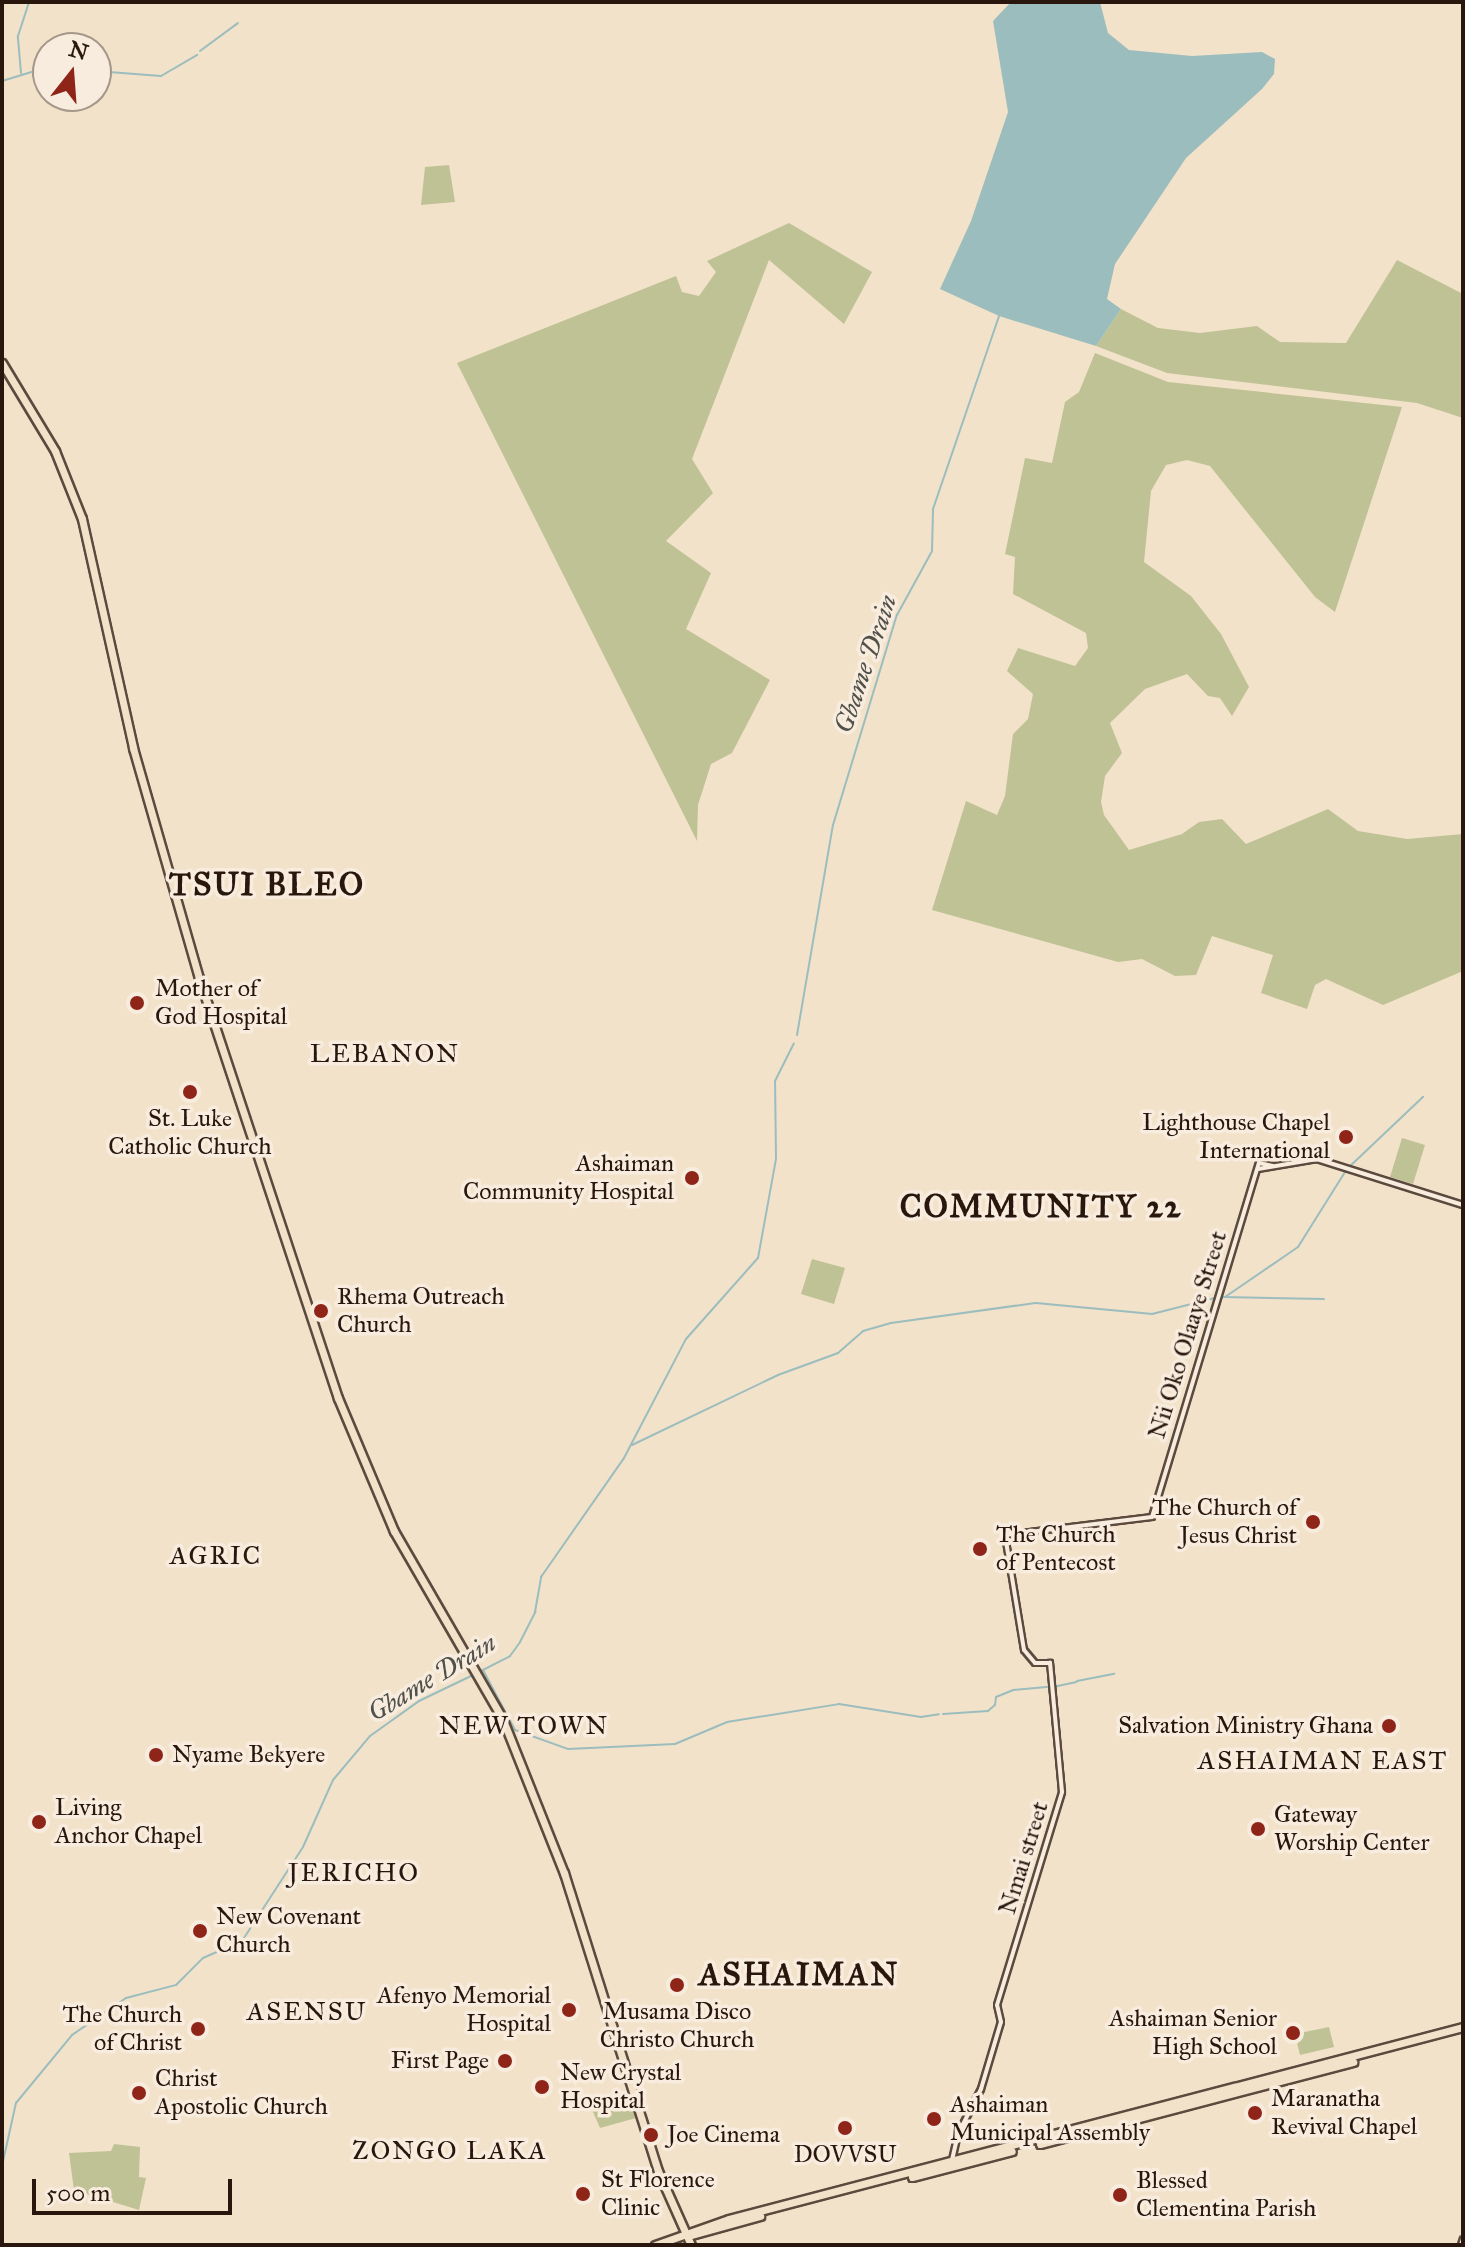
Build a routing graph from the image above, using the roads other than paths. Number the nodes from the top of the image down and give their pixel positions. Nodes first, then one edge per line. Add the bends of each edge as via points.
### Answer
1 (2, 363) edge
2 (1273, 1166) junction
3 (1257, 1169) junction
4 (1463, 1205) edge
5 (1050, 1663) joint
6 (1463, 2029) edge
7 (951, 2164) junction
8 (687, 2238) edge
9 (1463, 2239) edge
10 (655, 2245) edge
11 (667, 2245) edge
12 (1461, 2245) edge

1 - 8 main road via 55,451 82,519 133,748 203,993 338,1398 394,1531 481,1679 554,1844 653,2155
2 - 3 street
2 - 3 street, Nii Oko Olaaye Street via 1259,1163
2 - 4 street via 1317,1159
3 - 5 street, Nii Oko Olaaye Street via 1152,1517 1005,1535 1024,1650 1030,1660
5 - 7 street, Nmai street via 1062,1796 997,2013 1001,2022 981,2089 958,2134
6 - 7 main road
7 - 8 main road
8 - 10 main road
8 - 11 main road
9 - 12 street

